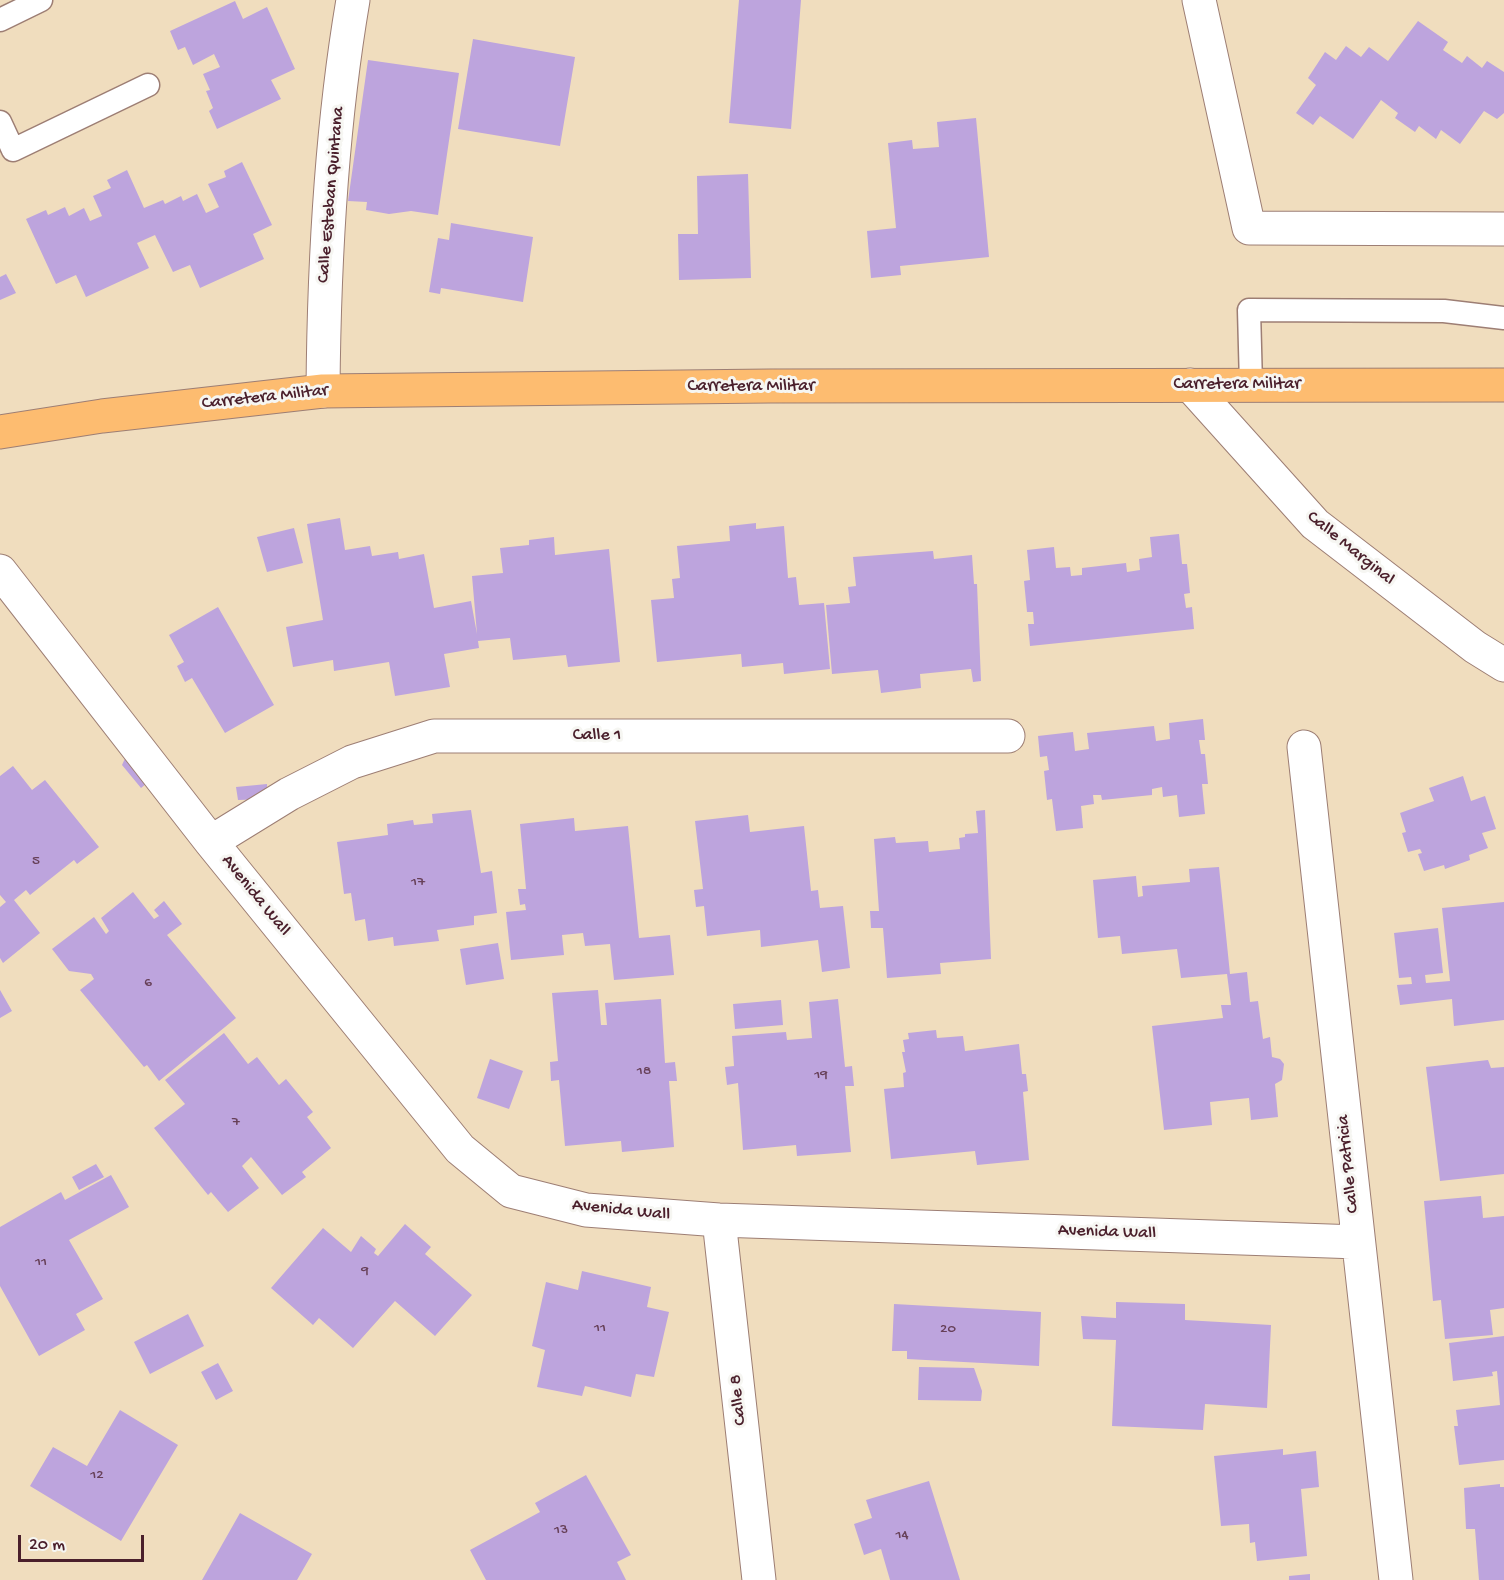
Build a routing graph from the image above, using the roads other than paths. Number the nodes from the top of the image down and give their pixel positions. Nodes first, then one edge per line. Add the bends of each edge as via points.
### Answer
1 (42, 0) edge
2 (353, 0) edge
3 (1199, 0) edge
4 (0, 20) edge
5 (148, 85) dead end
6 (0, 122) edge
7 (1504, 229) edge
8 (1504, 318) edge
9 (1191, 385) junction
10 (1251, 385) junction
11 (1504, 385) edge
12 (323, 391) junction
13 (0, 432) edge
14 (0, 571) edge
15 (1504, 665) edge
16 (1008, 736) dead end
17 (1304, 747) dead end
18 (211, 842) junction
19 (719, 1220) junction
20 (1358, 1242) junction
21 (759, 1580) edge
22 (1396, 1580) edge

1 - 4 lane
2 - 12 street, Calle Esteban Quintana via 344,52 329,220
3 - 7 street via 1249,228
5 - 6 lane via 13,150
8 - 10 lane via 1444,310 1249,310
9 - 10 main road, Carretera Militar
9 - 12 main road, Carretera Militar
9 - 15 street, Calle Marginal via 1315,524 1475,648
10 - 11 main road, Carretera Militar
12 - 13 main road, Carretera Militar via 102,416
14 - 18 street, Avenida Wall
16 - 18 street, Calle 1 via 434,736 352,762 289,794
17 - 20 street, Calle Patricia
18 - 19 street, Avenida Wall via 460,1149 511,1191 586,1210
19 - 20 street, Avenida Wall
19 - 21 street, Calle 8
20 - 22 street, Calle Patricia

